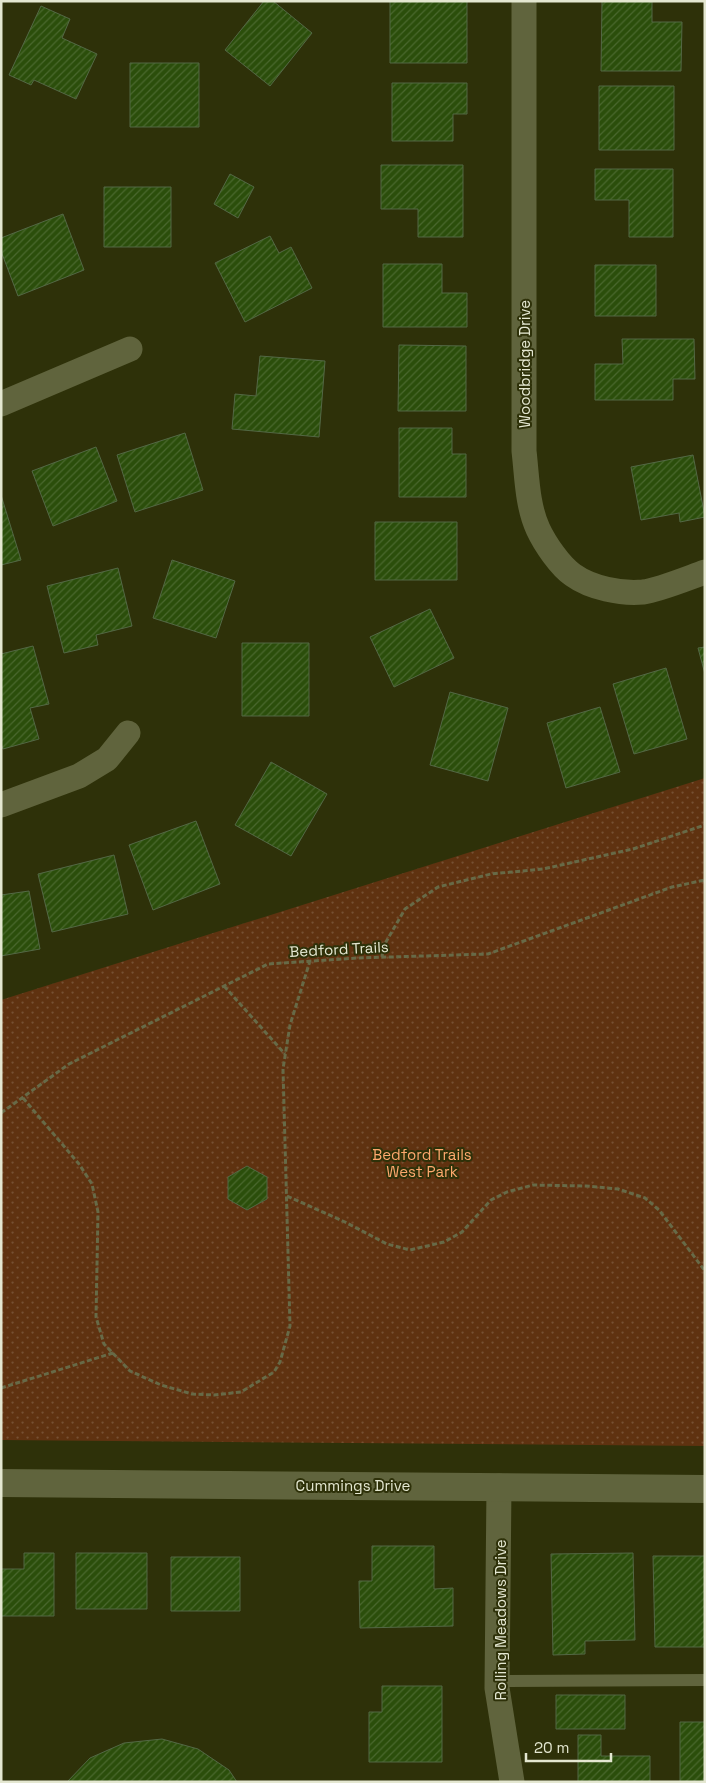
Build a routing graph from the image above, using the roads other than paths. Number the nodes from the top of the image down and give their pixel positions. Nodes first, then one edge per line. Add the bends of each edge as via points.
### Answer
1 (524, 1) edge
2 (130, 350) dead end
3 (1, 404) edge
4 (705, 572) edge
5 (128, 733) dead end
6 (1, 805) edge
7 (1, 1483) edge
8 (499, 1486) junction
9 (705, 1489) edge
10 (705, 1680) edge
11 (497, 1681) junction
12 (512, 1782) edge

1 - 4 street, Woodbridge Drive via 524,451 529,498 538,529 553,554 572,575 593,585 624,592 644,592
2 - 3 street
5 - 6 street via 107,759 79,776
7 - 8 street, Cummings Drive
8 - 9 street, Cummings Drive
8 - 11 street, Rolling Meadows Drive
10 - 11 lane
11 - 12 street, Rolling Meadows Drive

